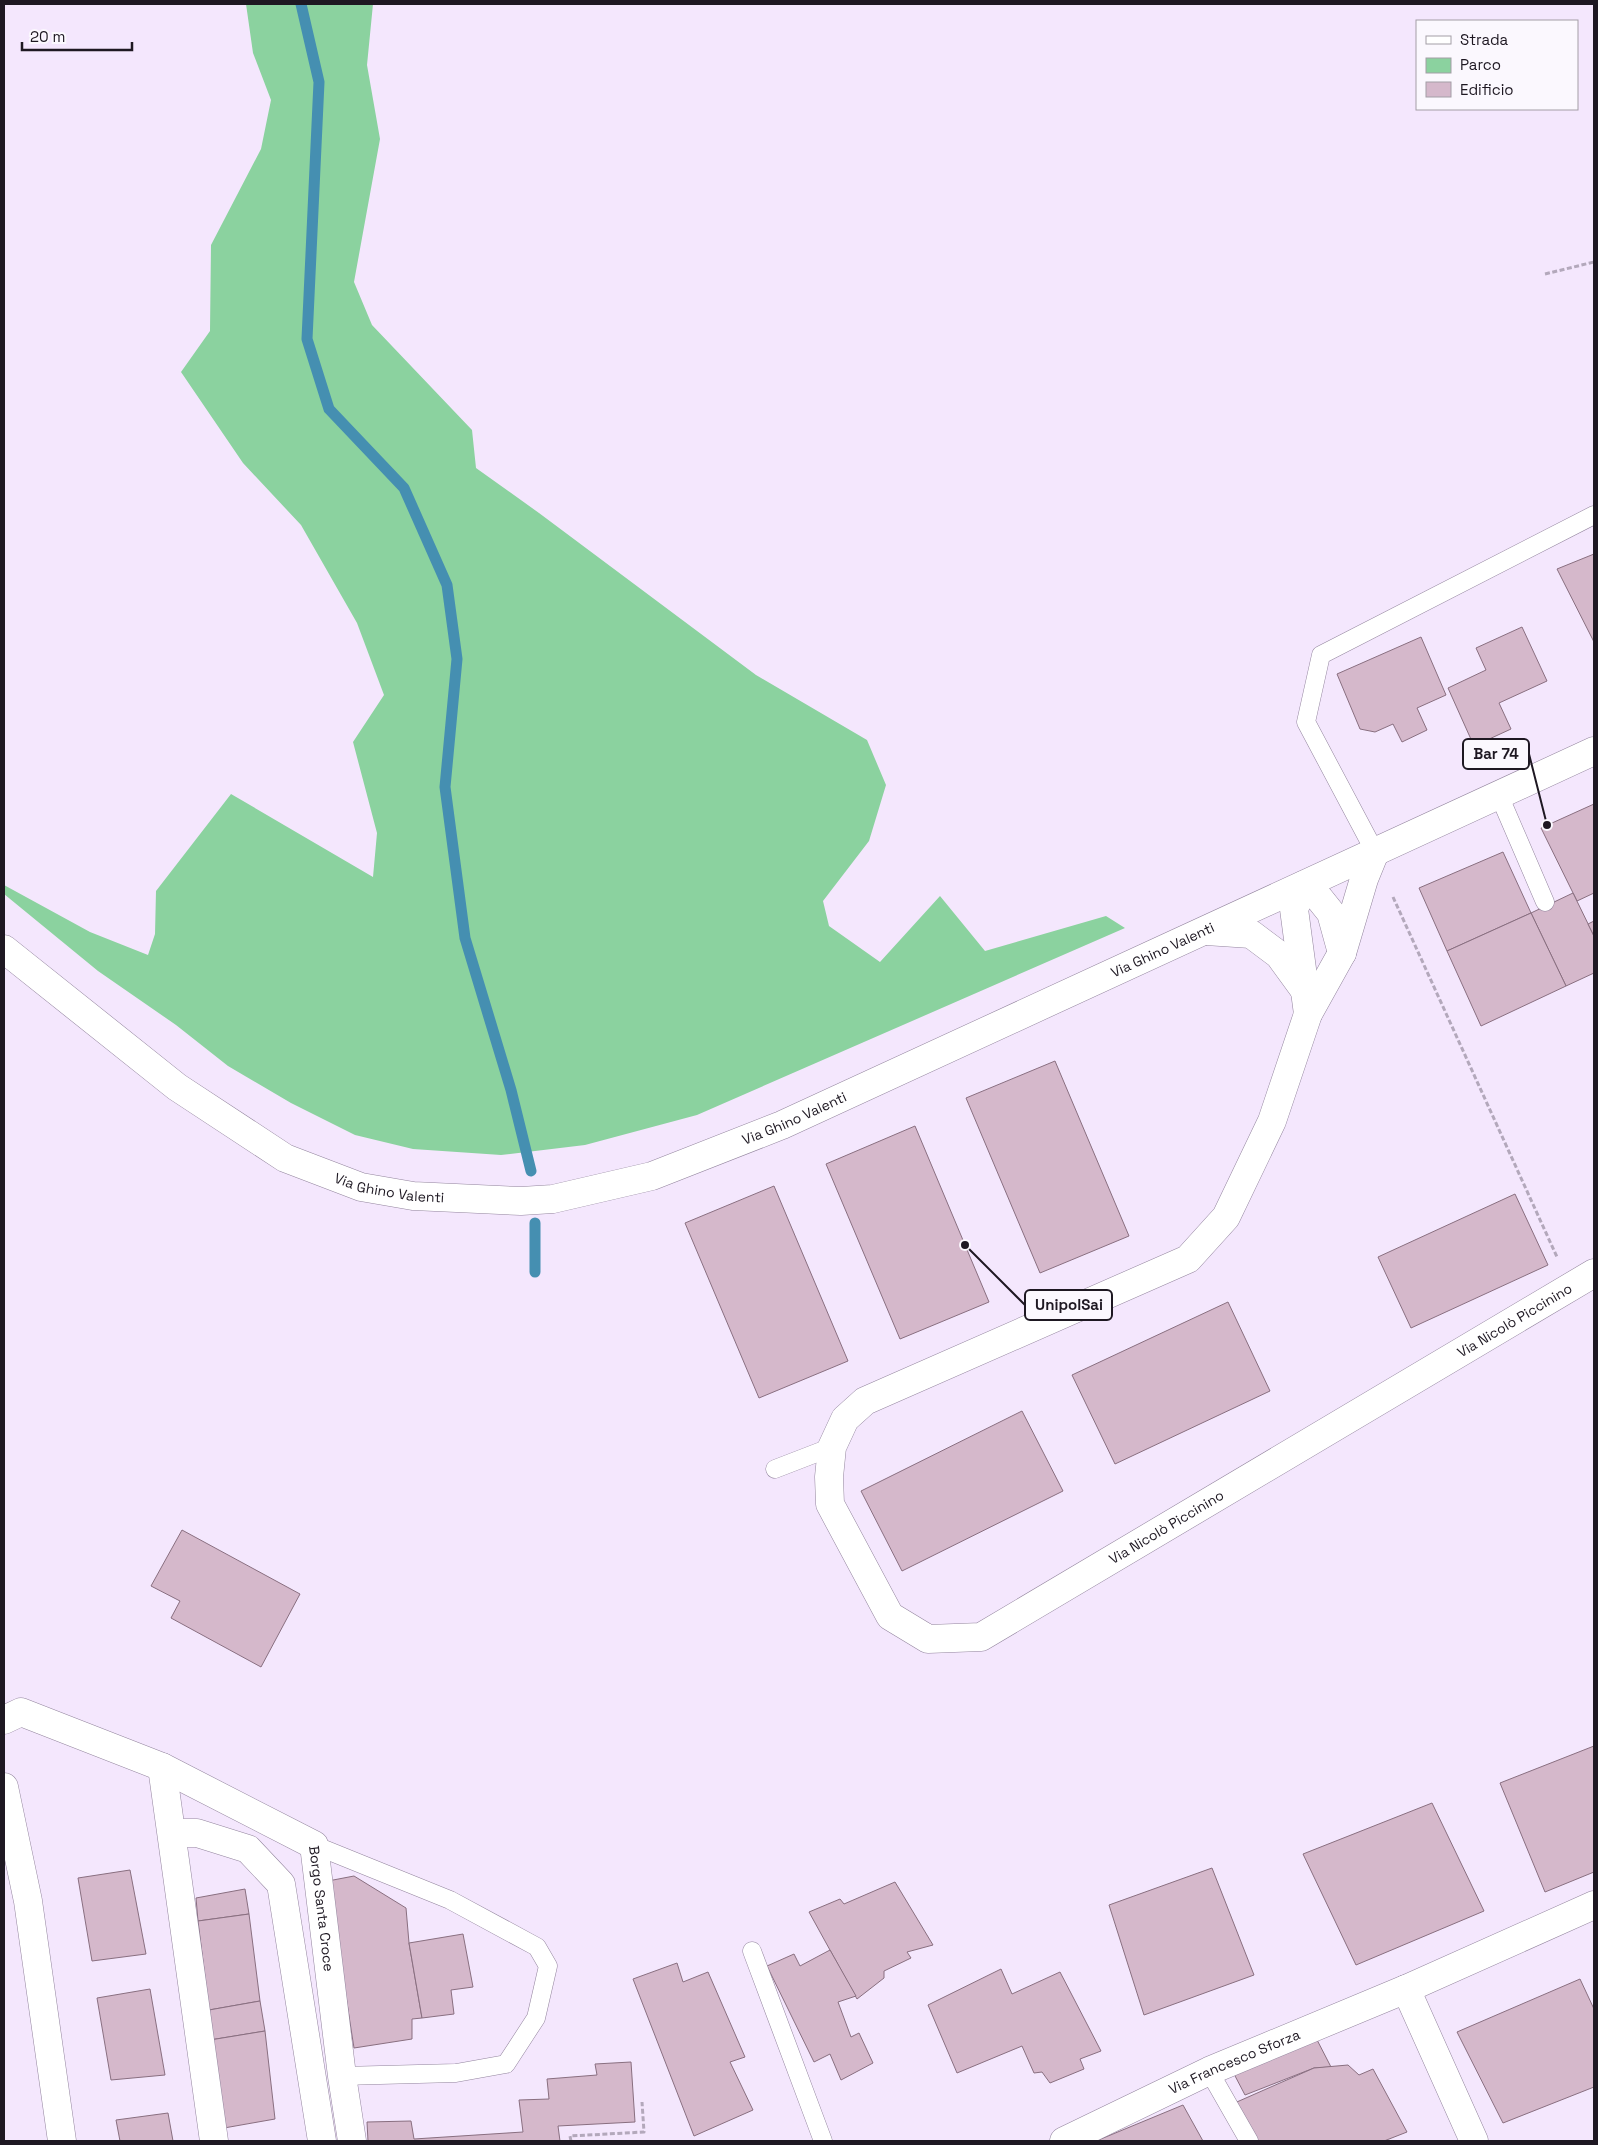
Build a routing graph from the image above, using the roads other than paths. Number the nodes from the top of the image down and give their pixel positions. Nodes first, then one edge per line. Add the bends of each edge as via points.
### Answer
1 (1594, 515) edge
2 (1594, 752) edge
3 (1499, 795) junction
4 (1375, 852) junction
5 (1304, 885) junction
6 (1545, 902) dead end
7 (1206, 931) junction
8 (4, 949) edge
9 (1342, 953) junction
10 (1305, 1001) junction
11 (1594, 1272) edge
12 (832, 1447) junction
13 (775, 1469) dead end
14 (4, 1720) edge
15 (162, 1767) junction
16 (4, 1787) edge
17 (172, 1834) junction
18 (314, 1845) junction
19 (1594, 1905) edge
20 (752, 1951) dead end
21 (1406, 1989) junction
22 (1209, 2071) junction
23 (342, 2076) junction
24 (62, 2141) edge
25 (214, 2141) edge
26 (322, 2141) edge
27 (352, 2141) edge
28 (823, 2141) edge
29 (1064, 2141) edge
30 (1249, 2141) edge
31 (1474, 2141) edge

1 - 4 lane via 1320,655 1306,722
2 - 3 street, Via Ghino Valenti
3 - 4 street, Via Ghino Valenti
3 - 6 lane
4 - 5 street, Via Ghino Valenti
4 - 9 street
5 - 7 street, Via Ghino Valenti
5 - 9 street via 1331,913
5 - 10 street via 1294,909
7 - 8 street, Via Ghino Valenti via 782,1125 652,1176 553,1199 521,1201 414,1196 361,1187 285,1158 177,1087
7 - 10 street via 1251,934 1278,955
9 - 10 street
10 - 12 street, Via Nicolò Piccinino via 1272,1121 1226,1217 1188,1259 865,1401 845,1419
11 - 12 street, Via Nicolò Piccinino via 981,1637 928,1639 890,1616 830,1504
12 - 13 lane
14 - 15 street, Borgo Santa Croce via 21,1712
15 - 17 street
15 - 18 street, Borgo Santa Croce
16 - 24 street via 28,1901
17 - 25 street
17 - 26 street via 197,1833 248,1849 281,1884
18 - 23 street, Borgo Santa Croce
18 - 23 lane via 450,1900 537,1947 548,1966 536,2018 506,2064 456,2073
19 - 21 street, Via Francesco Sforza
20 - 28 lane
21 - 22 street, Via Francesco Sforza
21 - 31 street
22 - 29 street, Via Francesco Sforza
22 - 30 lane
23 - 27 street, Borgo Santa Croce

